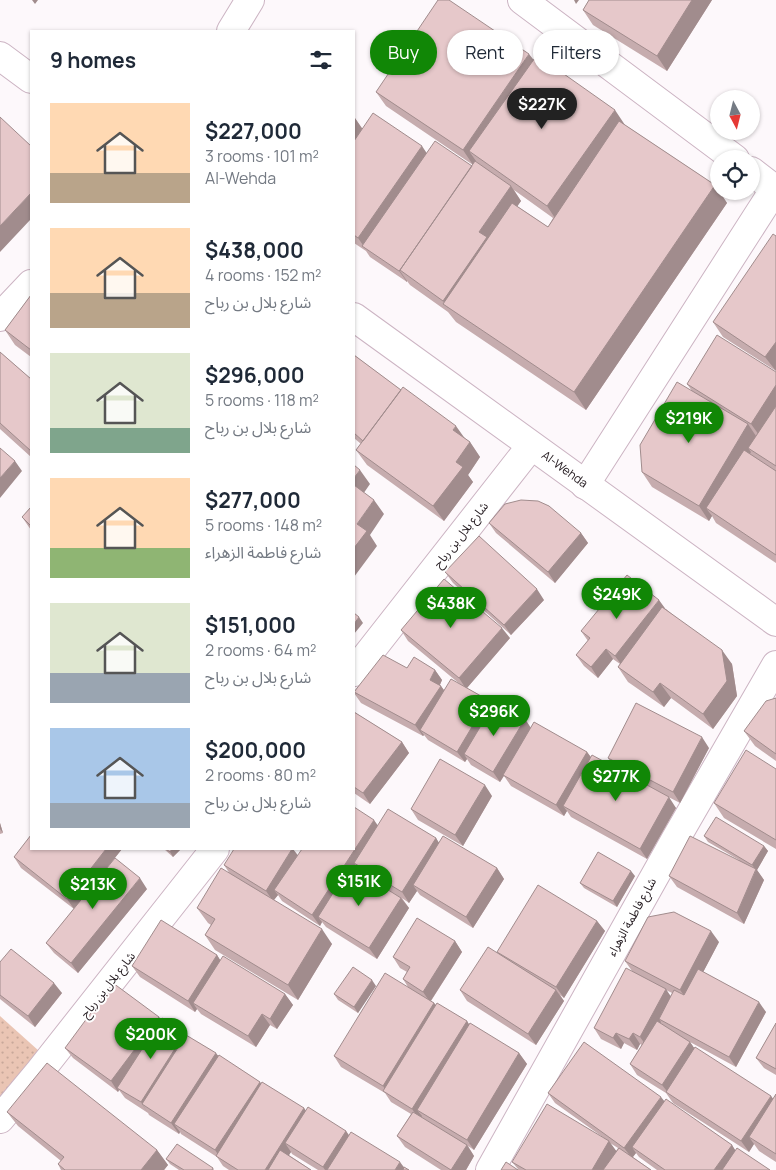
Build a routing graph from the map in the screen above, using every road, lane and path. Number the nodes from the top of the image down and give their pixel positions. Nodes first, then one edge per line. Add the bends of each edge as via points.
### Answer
1 (250, 0) edge
2 (522, 0) edge
3 (232, 30) edge
4 (0, 56) edge
5 (30, 78) edge
6 (722, 150) edge
7 (760, 177) edge
8 (776, 189) edge
9 (30, 285) edge
10 (0, 317) edge
11 (355, 317) edge
12 (531, 446) junction
13 (585, 485) junction
14 (776, 622) edge
15 (776, 665) edge
16 (355, 671) edge
17 (214, 850) edge
18 (0, 1119) edge
19 (490, 1170) edge

1 - 3 street
2 - 6 street
4 - 5 street
7 - 8 street
8 - 13 street
9 - 10 street
11 - 12 street, Al-Wehda
12 - 13 street, Al-Wehda
12 - 16 street, شارع بلال بن رباح
13 - 14 street, Al-Wehda
15 - 19 street, شارع فاطمة الزهراء
17 - 18 street, شارع بلال بن رباح

